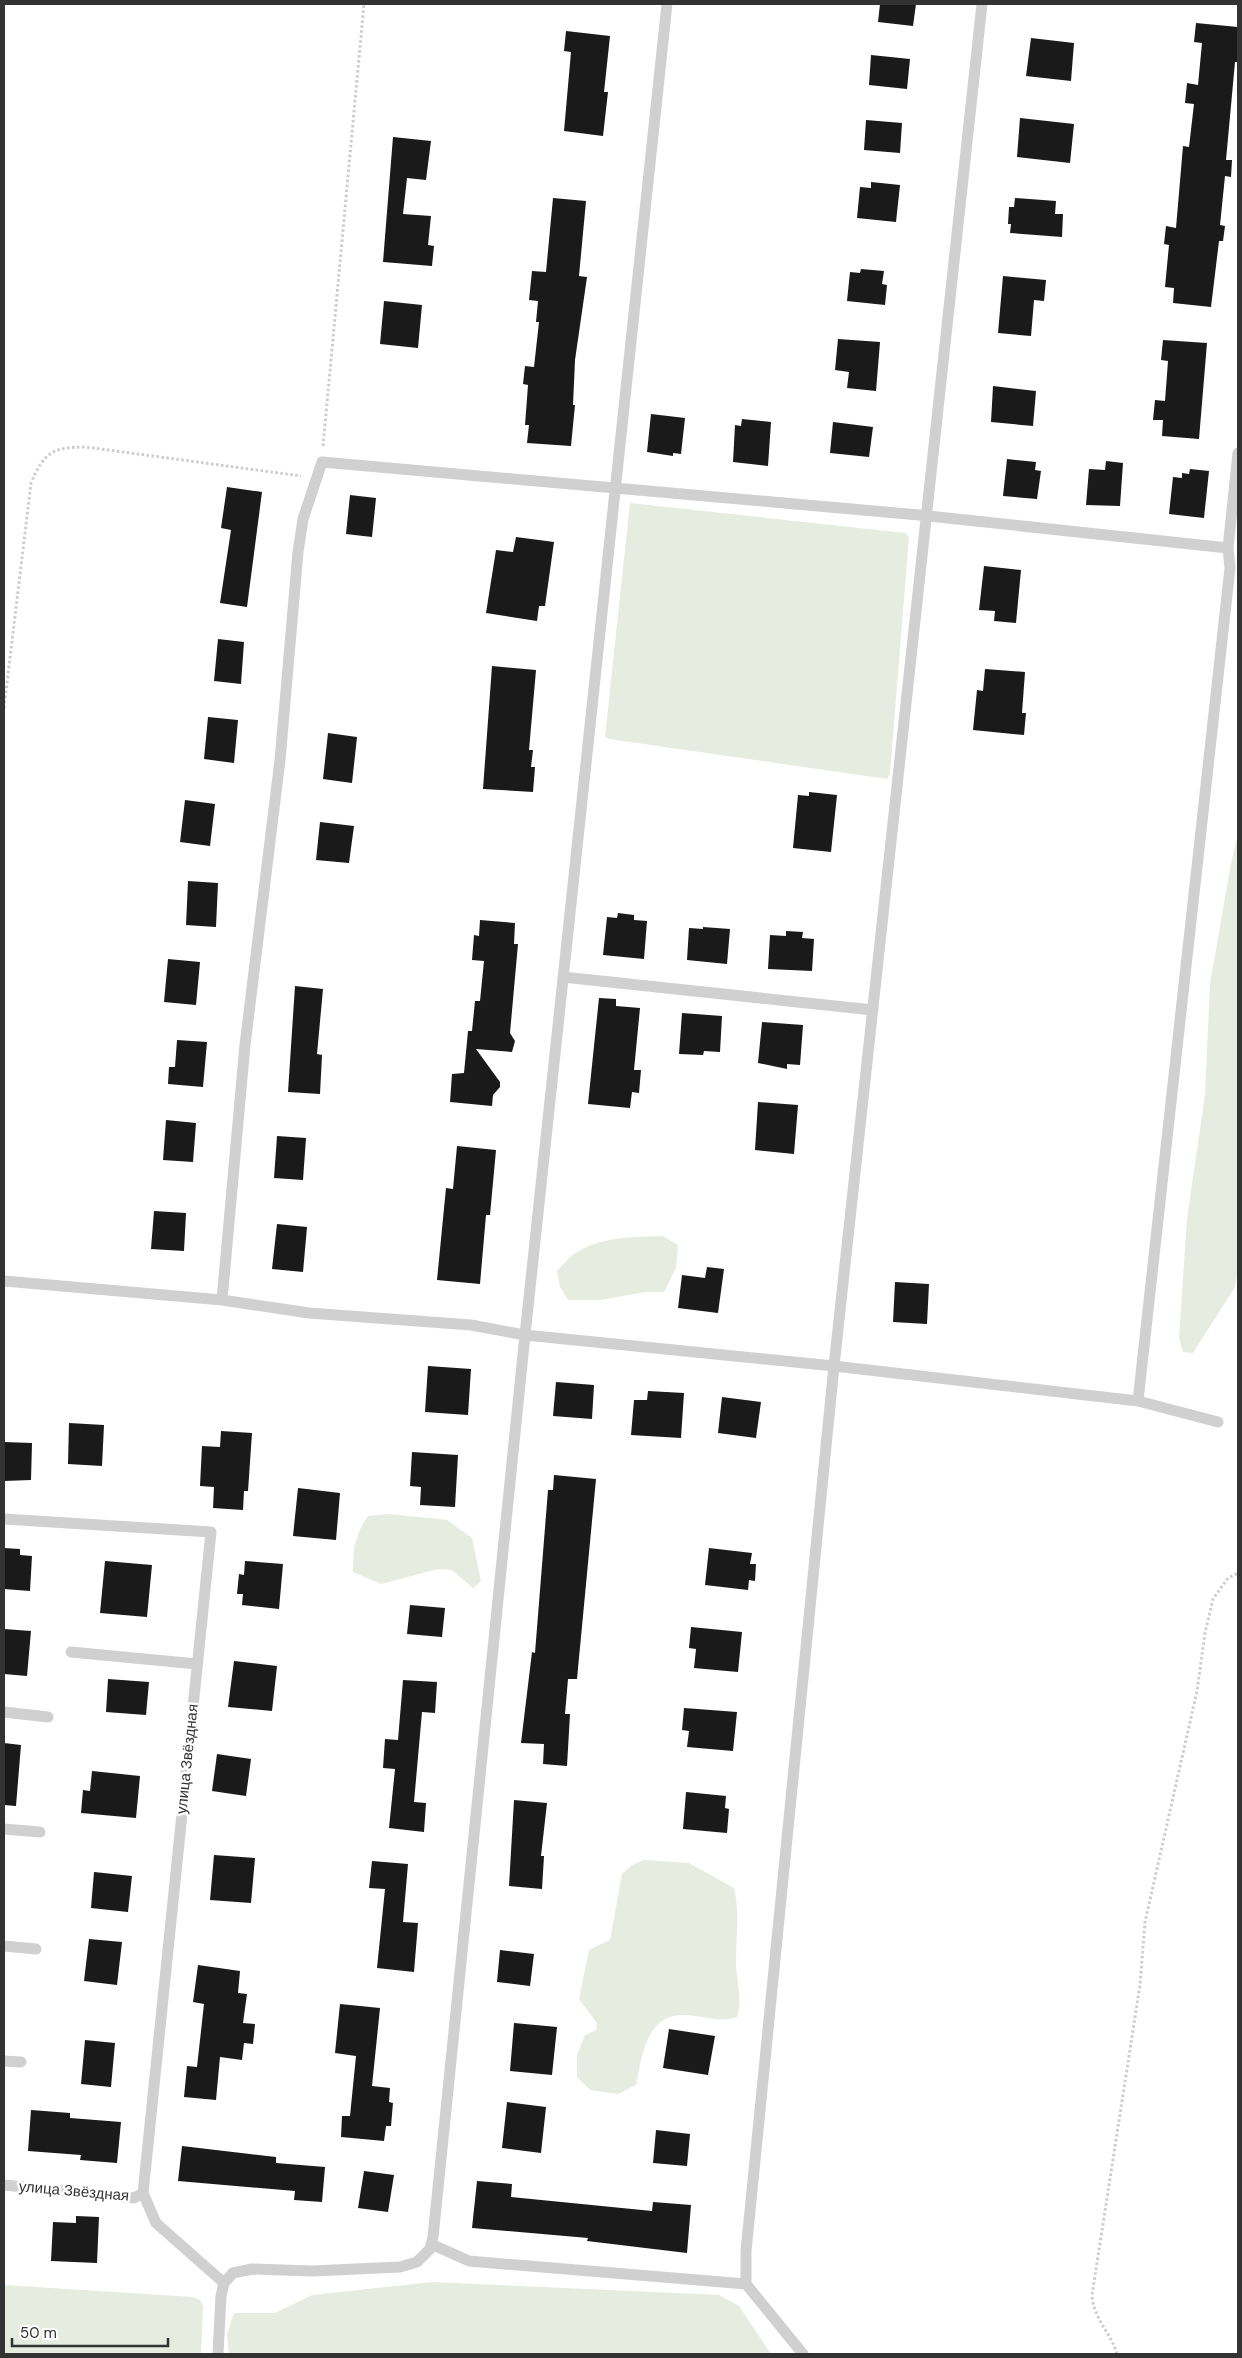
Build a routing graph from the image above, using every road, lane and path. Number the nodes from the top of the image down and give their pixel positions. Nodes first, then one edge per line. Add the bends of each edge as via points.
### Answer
1 (364, 4) edge
2 (667, 4) edge
3 (982, 4) edge
4 (1238, 453) edge
5 (322, 462) junction
6 (317, 478) junction
7 (615, 488) junction
8 (928, 516) junction
9 (1228, 548) junction
10 (4, 708) edge
11 (563, 977) junction
12 (873, 1010) junction
13 (4, 1281) edge
14 (222, 1300) junction
15 (524, 1335) junction
16 (834, 1366) junction
17 (1138, 1401) junction
18 (1218, 1422) dead end
19 (4, 1519) edge
20 (1238, 1573) edge
21 (71, 1652) dead end
22 (197, 1664) junction
23 (4, 1712) edge
24 (48, 1717) dead end
25 (4, 1829) edge
26 (40, 1832) dead end
27 (4, 1946) edge
28 (36, 1949) dead end
29 (4, 2061) edge
30 (21, 2062) dead end
31 (4, 2185) edge
32 (143, 2193) junction
33 (431, 2244) junction
34 (224, 2283) junction
35 (746, 2284) junction
36 (218, 2354) edge
37 (803, 2354) edge
38 (1117, 2354) edge

1 - 5 path
2 - 7 lane
3 - 8 lane
4 - 9 lane
5 - 6 lane
5 - 7 lane
6 - 10 path via 86,447 52,452 38,466 31,482
6 - 14 lane via 303,519 298,552 280,760 245,1045
7 - 8 lane
7 - 11 lane
8 - 9 lane
8 - 12 lane
9 - 17 lane via 1230,568
11 - 12 lane
11 - 15 lane
12 - 16 lane
13 - 14 lane
14 - 15 lane via 309,1313 471,1325
15 - 16 lane
15 - 33 lane
16 - 17 lane
16 - 35 lane via 746,2251
17 - 18 lane
19 - 22 lane, улица Звёздная via 210,1532
20 - 38 path via 1228,1578 1213,1599 1197,1691 1145,1922 1140,1985 1092,2295 1095,2312
21 - 22 lane
22 - 32 lane, улица Звёздная
23 - 24 lane
25 - 26 lane
27 - 28 lane
29 - 30 lane
31 - 32 lane, улица Звёздная via 134,2198
32 - 34 lane, улица Звёздная via 156,2223
33 - 34 lane via 417,2262 400,2267 252,2269 233,2273
33 - 35 lane via 469,2261
34 - 36 lane
35 - 37 lane

